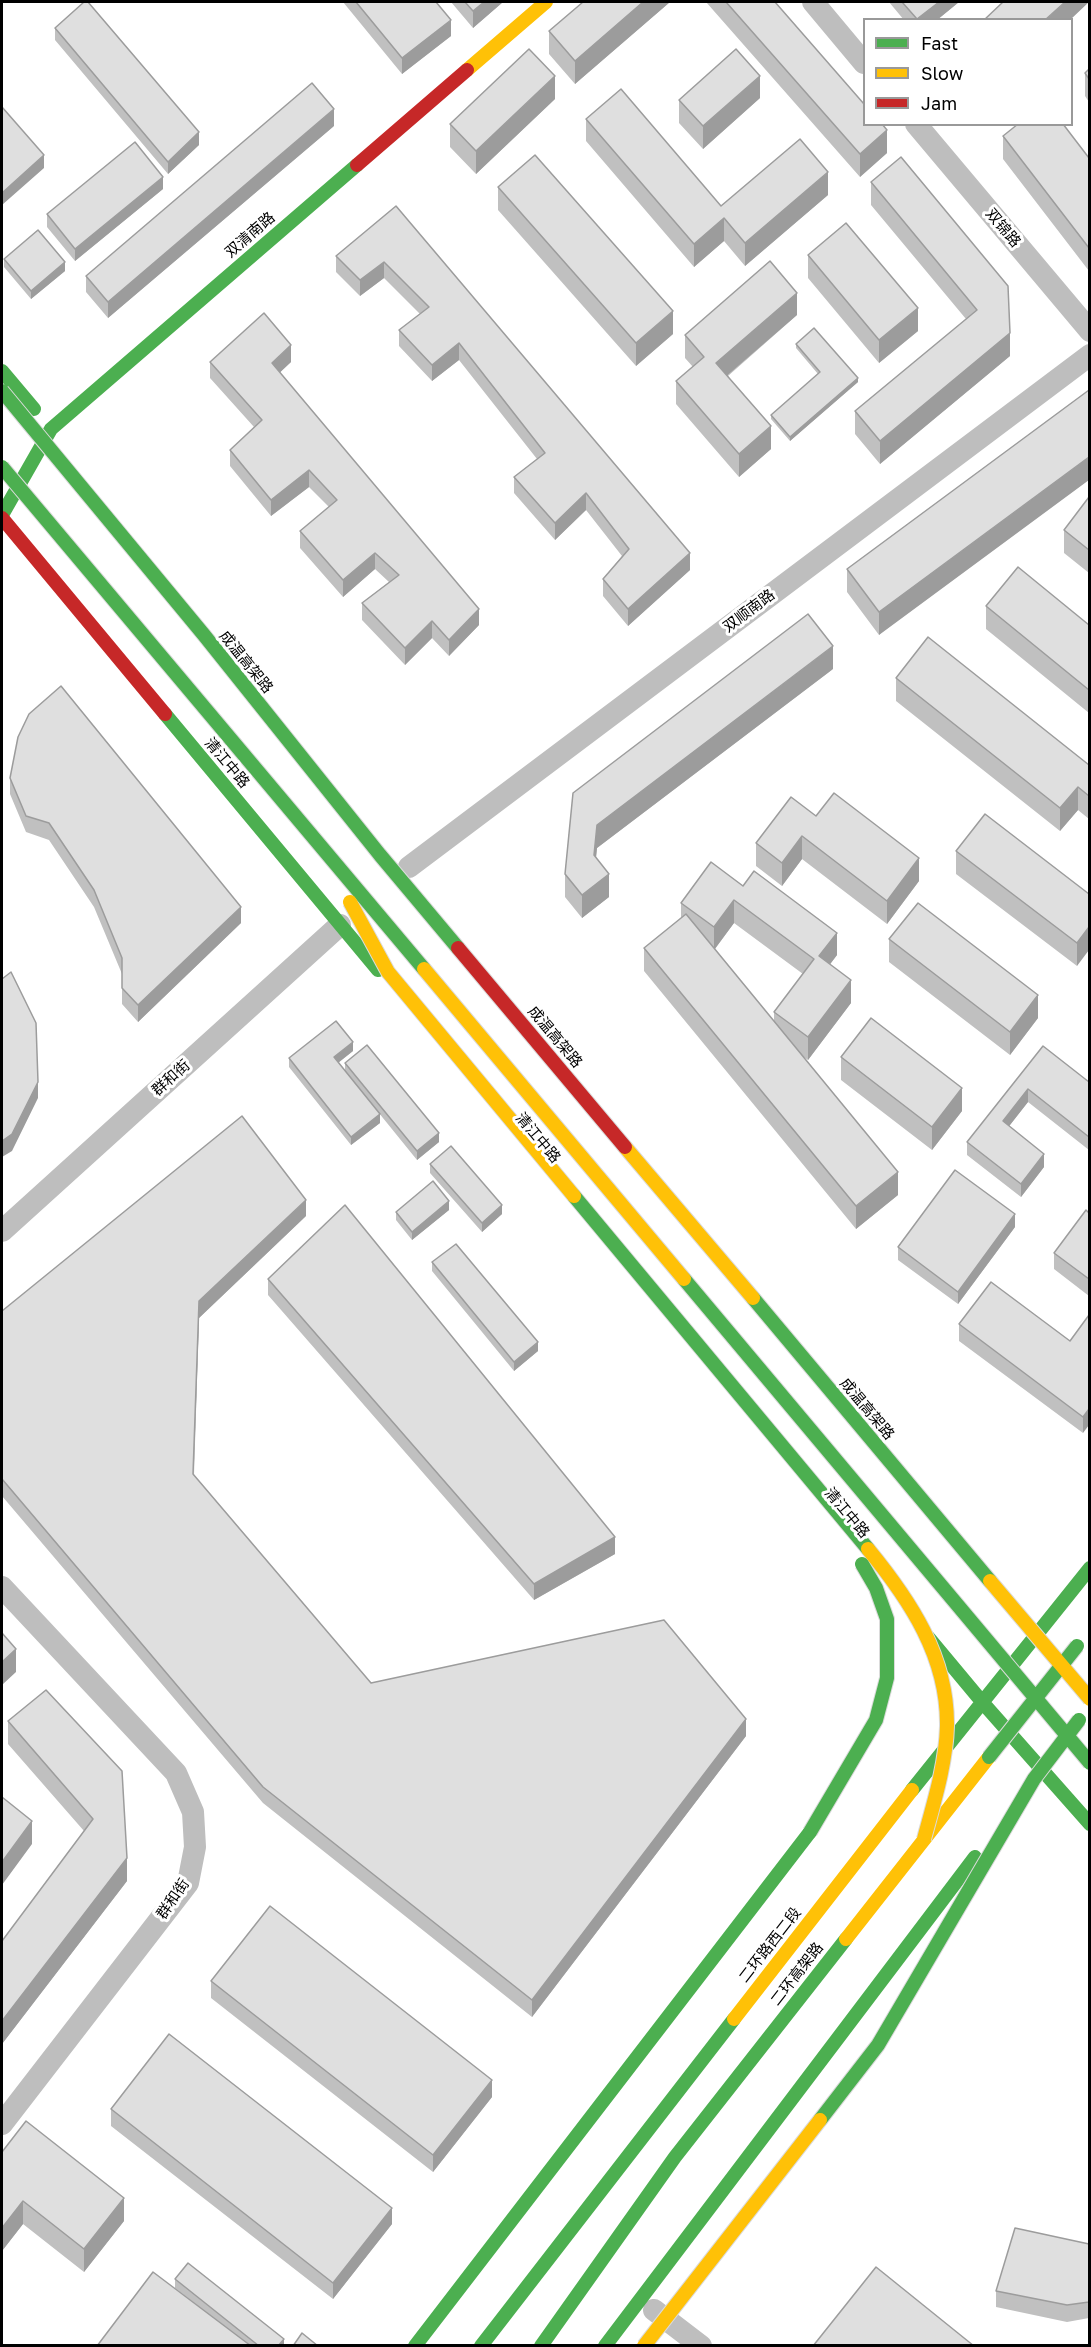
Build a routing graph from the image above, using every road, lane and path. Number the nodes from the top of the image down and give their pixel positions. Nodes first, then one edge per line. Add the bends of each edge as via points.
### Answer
1 (546, 2) edge
2 (813, 2) edge
3 (863, 62) edge
4 (918, 126) edge
5 (1089, 331) edge
6 (2, 354) edge
7 (1089, 355) edge
8 (2, 371) edge
9 (2, 391) edge
10 (51, 429) junction
11 (2, 467) edge
12 (2, 516) edge
13 (327, 766) dead end
14 (316, 840) junction
15 (409, 867) dead end
16 (340, 925) junction
17 (500, 977) dead end
18 (2, 1231) edge
19 (820, 1493) junction
20 (1089, 1568) edge
21 (2, 1587) edge
22 (1040, 1628) junction
23 (1083, 1638) dead end
24 (1089, 1683) edge
25 (1089, 1699) edge
26 (982, 1702) junction
27 (1089, 1707) edge
28 (1089, 1728) edge
29 (1089, 1763) edge
30 (1049, 1778) junction
31 (1034, 1779) junction
32 (1089, 1824) edge
33 (924, 1839) junction
34 (2, 2124) edge
35 (648, 2306) junction
36 (415, 2346) edge
37 (481, 2346) edge
38 (541, 2346) edge
39 (605, 2346) edge
40 (618, 2346) edge
41 (644, 2346) edge
42 (701, 2346) edge

1 - 10 main road, 双清南路
2 - 3 street
4 - 5 street, 双锦路
6 - 10 main road
7 - 15 street, 双顺南路
8 - 10 main road
9 - 25 main road, 成温高架路, bridge via 380,855
10 - 12 main road, 双清南路
10 - 13 main road
11 - 14 main road, bridge
12 - 16 main road, 清江中路
14 - 19 main road, bridge via 388,972
14 - 29 main road, bridge
16 - 18 street, 群和街
16 - 26 main road, 清江中路
17 - 22 main road
19 - 33 main road, bridge via 889,1574 916,1613 938,1661 947,1726 940,1781
19 - 36 main road, bridge via 876,1588 887,1619 887,1678 876,1720 810,1832
20 - 22 main road, 二环路西二段
21 - 34 street, 群和街 via 176,1773 193,1812 195,1847 188,1883
22 - 24 main road
22 - 26 main road, 二环路西二段
23 - 33 main road, 二环高架路, bridge
26 - 30 main road, 清江中路
26 - 37 main road, 二环路西二段
27 - 31 main road, bridge
28 - 30 main road
30 - 32 main road, 清江中路
30 - 35 main road
31 - 39 main road, bridge
31 - 41 main road, bridge via 878,2045
33 - 38 main road, 二环高架路 via 675,2157
35 - 40 main road
35 - 42 street

